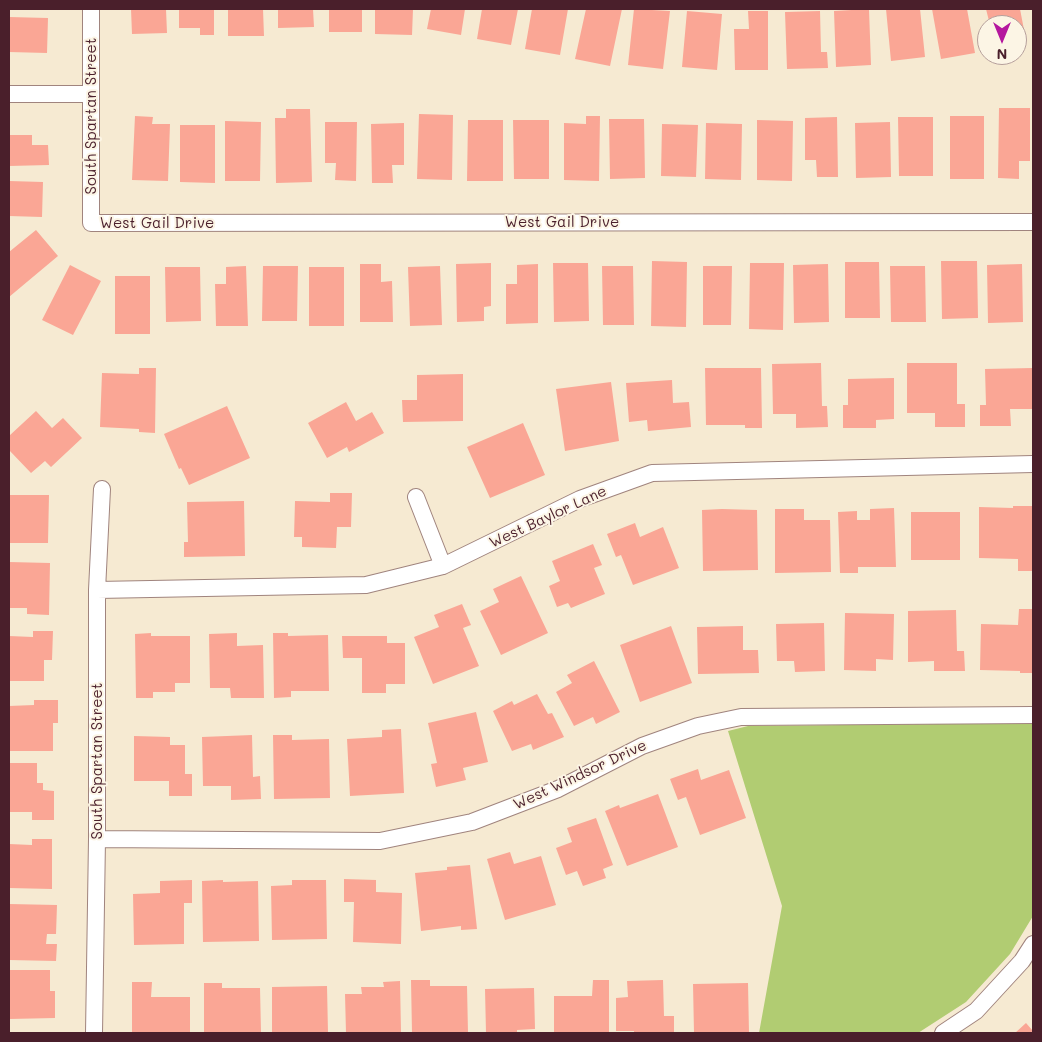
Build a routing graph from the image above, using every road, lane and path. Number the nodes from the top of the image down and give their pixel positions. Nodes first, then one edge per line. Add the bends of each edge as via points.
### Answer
1 (91, 9) edge
2 (9, 94) edge
3 (90, 94) junction
4 (1033, 222) edge
5 (91, 223) joint
6 (1033, 464) edge
7 (102, 489) dead end
8 (416, 497) dead end
9 (443, 566) junction
10 (97, 590) junction
11 (1033, 715) edge
12 (97, 839) junction
13 (1033, 944) edge
14 (94, 1033) edge
15 (943, 1033) edge

1 - 3 street, South Spartan Street
2 - 3 street
3 - 5 street, South Spartan Street
4 - 5 street, West Gail Drive
6 - 9 street, West Baylor Lane via 652,473 580,499
7 - 10 street, South Spartan Street
8 - 9 street
9 - 10 street, West Baylor Lane via 366,585
10 - 12 street, South Spartan Street
11 - 12 street, West Windsor Drive via 741,717 698,726 642,746 558,789 472,822 380,841
12 - 14 street, South Spartan Street
13 - 15 street via 1022,961 976,1011

